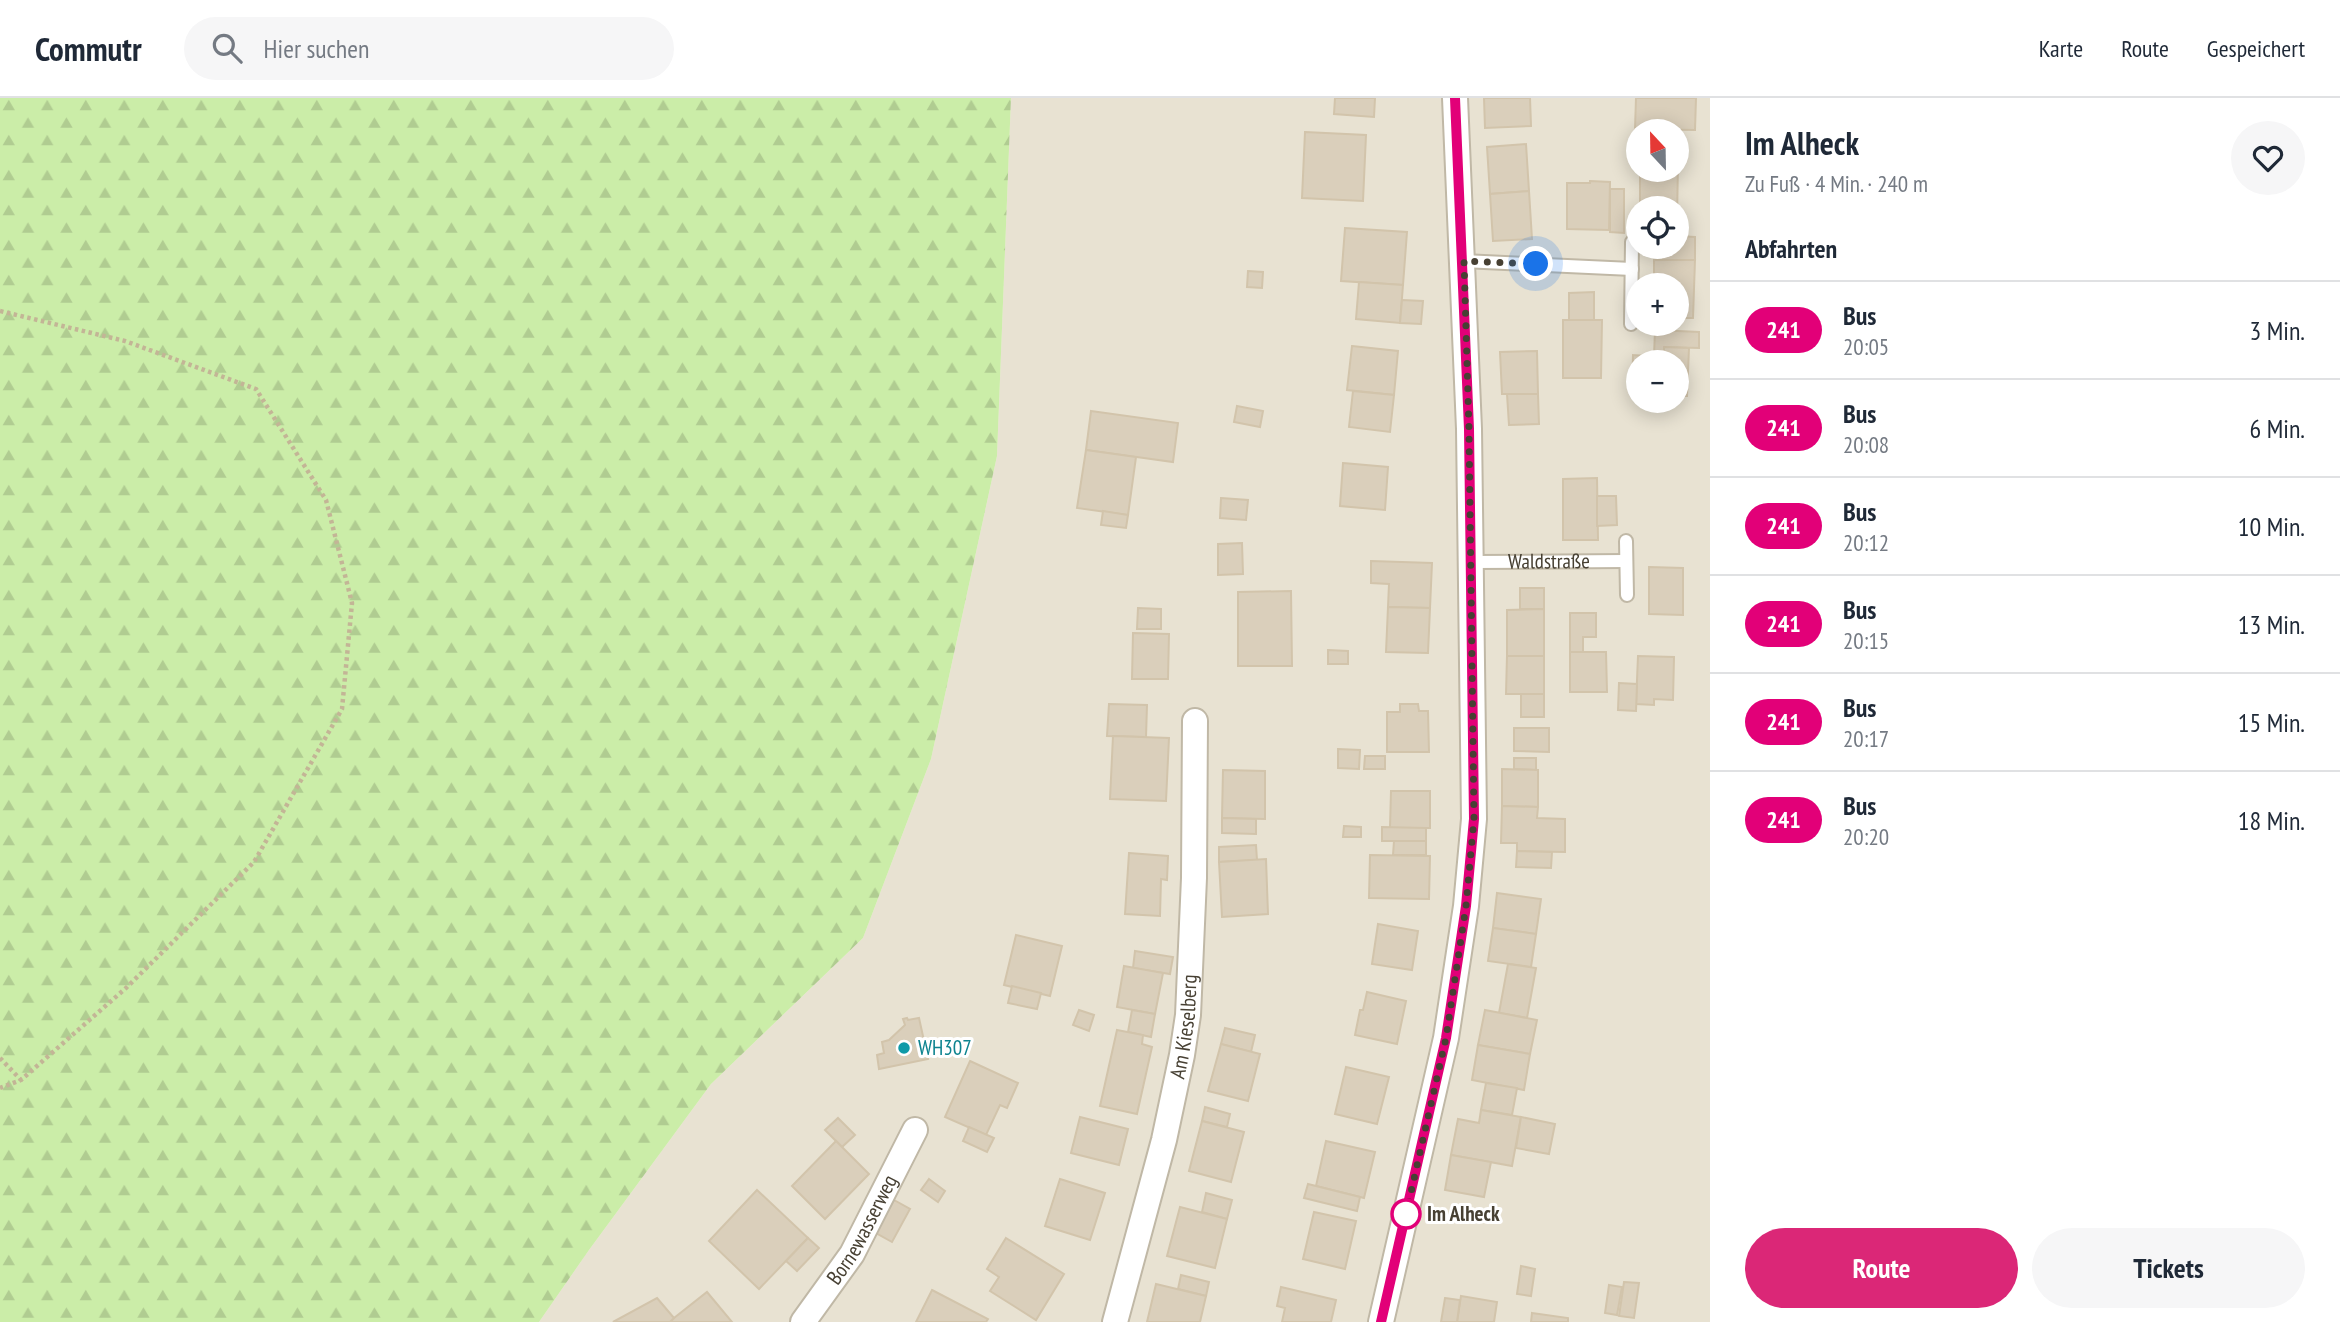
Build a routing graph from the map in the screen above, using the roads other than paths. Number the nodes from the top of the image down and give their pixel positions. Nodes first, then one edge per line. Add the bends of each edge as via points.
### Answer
1 (1455, 98) edge
2 (1632, 259) edge
3 (1464, 261) junction
4 (1632, 269) junction
5 (1632, 273) edge
6 (1626, 541) dead end
7 (1626, 561) junction
8 (1472, 562) junction
9 (1627, 594) dead end
10 (1195, 721) dead end
11 (915, 1130) dead end
12 (803, 1322) edge
13 (1115, 1322) edge
14 (1381, 1322) edge

1 - 3 street
2 - 4 lane
3 - 4 lane
3 - 8 street
4 - 5 lane
6 - 7 lane
7 - 8 lane, Waldstraße
7 - 9 lane
8 - 14 street via 1474,819 1466,906 1446,1038
10 - 13 street, Am Kieselberg via 1188,1015 1164,1140
11 - 12 street, Bornewasserweg via 852,1254

